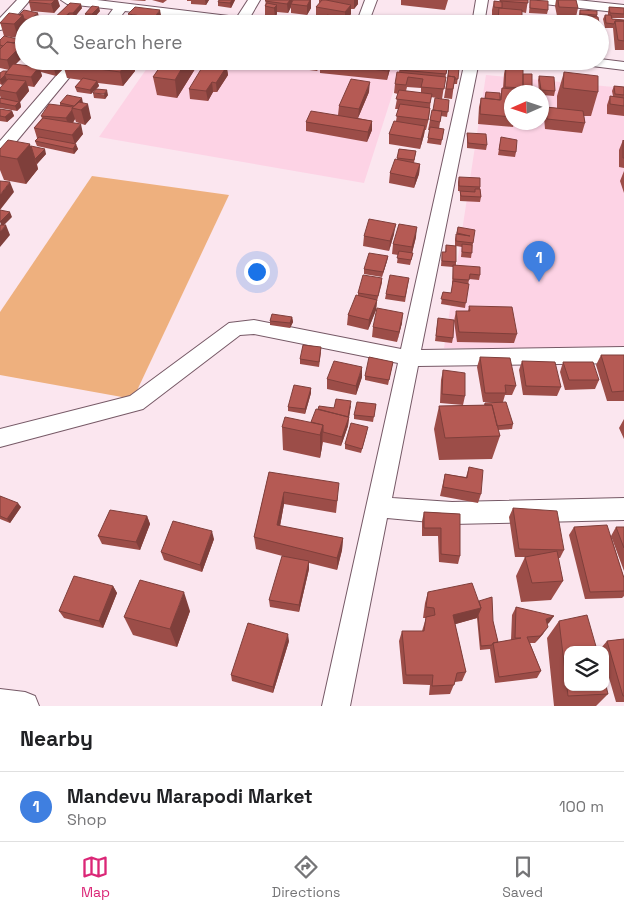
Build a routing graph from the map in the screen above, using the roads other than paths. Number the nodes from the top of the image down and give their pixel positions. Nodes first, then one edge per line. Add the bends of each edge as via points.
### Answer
1 (24, 0) edge
2 (67, 0) edge
3 (254, 0) edge
4 (371, 0) edge
5 (482, 0) edge
6 (544, 0) edge
7 (122, 7) junction
8 (624, 9) edge
9 (115, 15) edge
10 (185, 15) edge
11 (245, 15) edge
12 (365, 15) edge
13 (480, 15) edge
14 (0, 26) edge
15 (609, 64) edge
16 (624, 66) edge
17 (68, 70) edge
18 (470, 70) edge
19 (0, 152) edge
20 (624, 355) edge
21 (410, 358) junction
22 (0, 438) edge
23 (379, 507) junction
24 (624, 509) edge
25 (0, 703) edge
26 (24, 706) edge
27 (336, 706) edge

1 - 14 street
2 - 7 street
3 - 11 street
4 - 12 street
5 - 13 street
6 - 8 street
7 - 9 street
7 - 10 street
15 - 16 street
17 - 19 street
18 - 21 street
20 - 21 street
21 - 22 street via 254,327 236,328 136,403
21 - 23 street
23 - 24 street via 462,513
23 - 27 street
25 - 26 street

